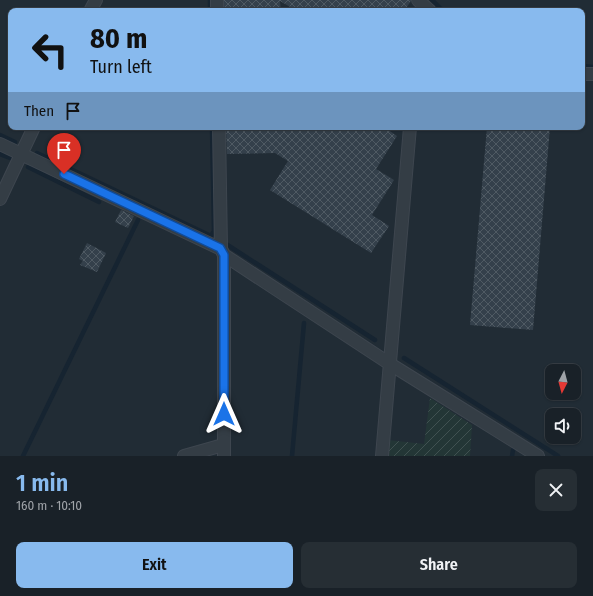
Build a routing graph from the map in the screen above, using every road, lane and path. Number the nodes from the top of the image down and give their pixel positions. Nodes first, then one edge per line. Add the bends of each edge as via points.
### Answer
1 (33, 130) edge
2 (219, 130) edge
3 (410, 130) edge
4 (0, 144) edge
5 (21, 154) junction
6 (0, 199) edge
7 (222, 252) junction
8 (390, 364) junction
9 (224, 451) edge
10 (184, 456) edge
11 (382, 456) edge
12 (538, 456) edge

1 - 5 street
2 - 7 street
3 - 8 street
4 - 5 street
5 - 6 street
5 - 7 street
7 - 8 street
7 - 9 street
8 - 11 street
8 - 12 street
9 - 10 street

